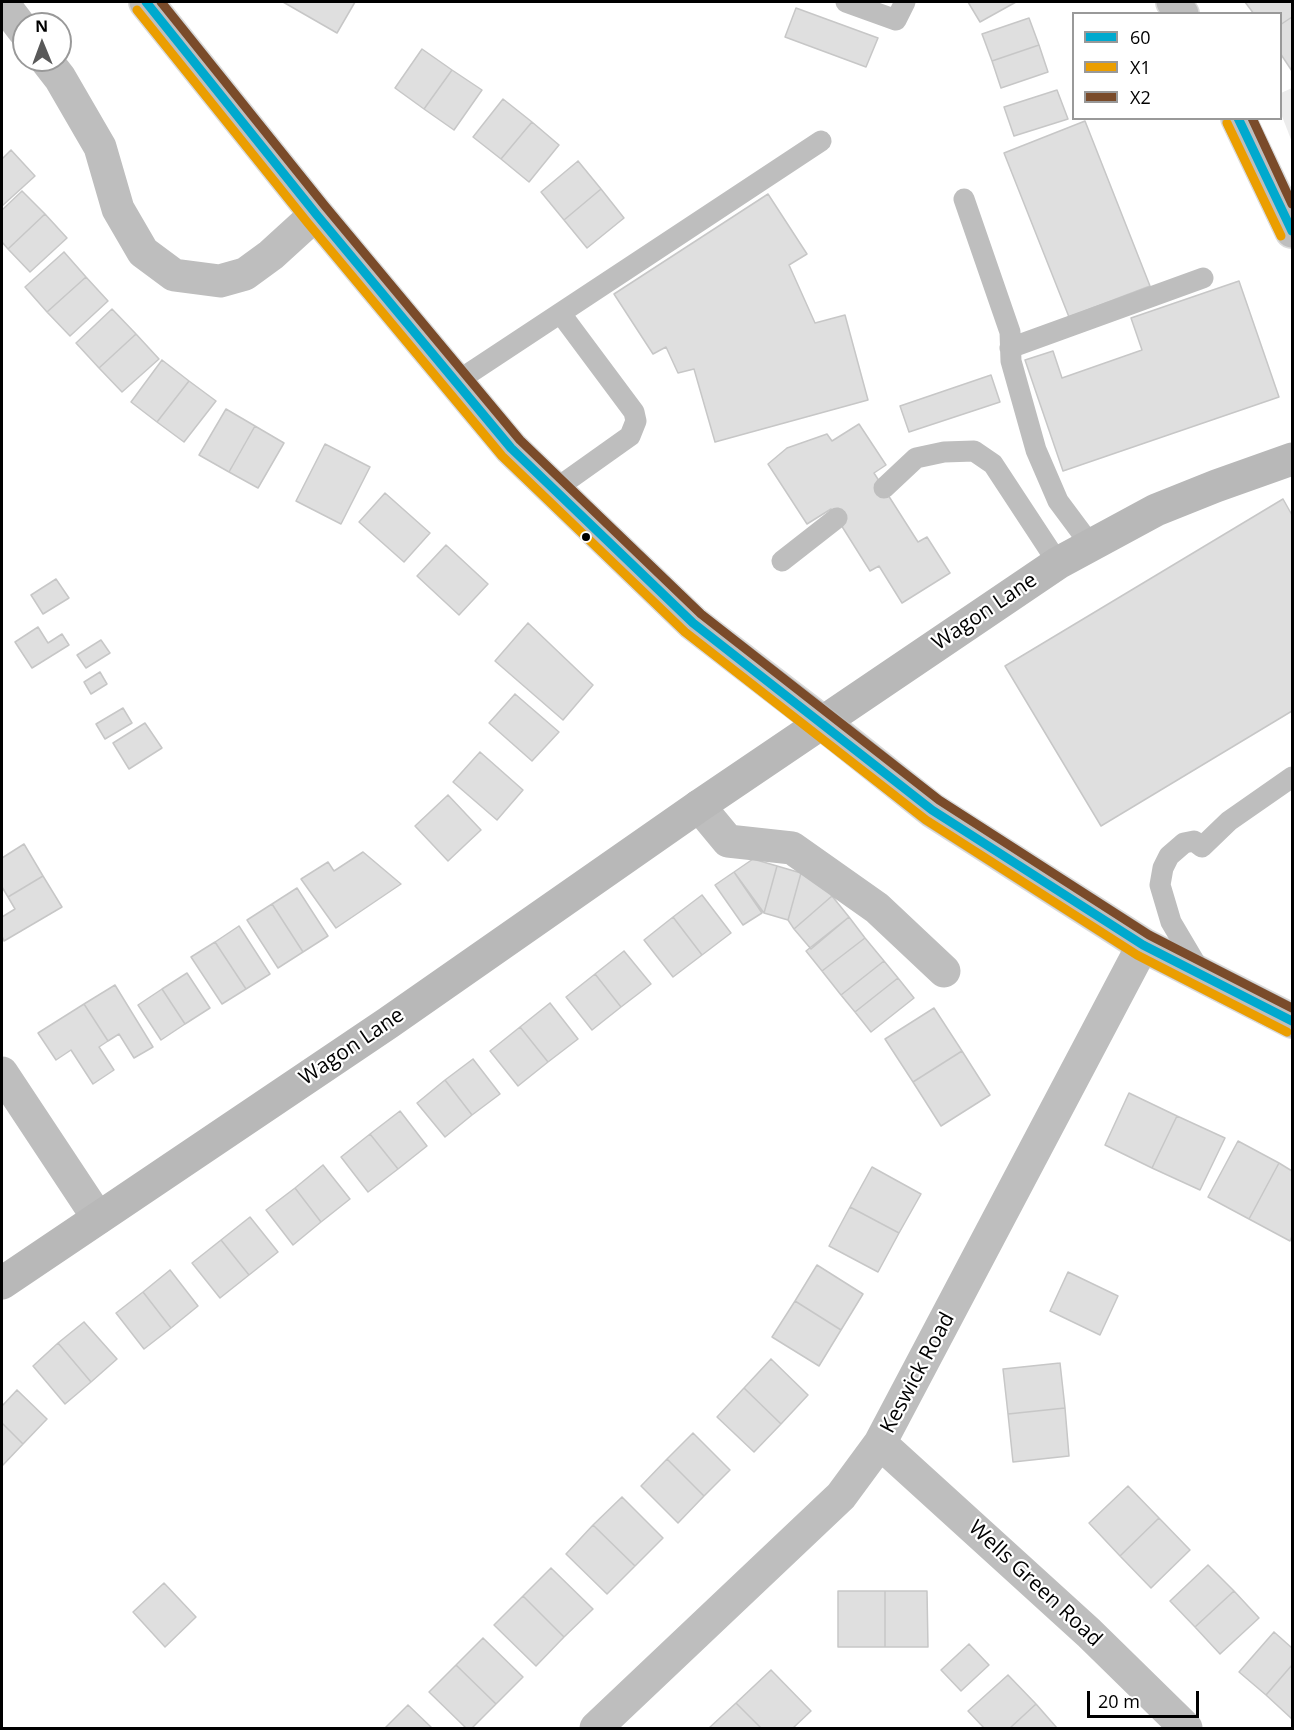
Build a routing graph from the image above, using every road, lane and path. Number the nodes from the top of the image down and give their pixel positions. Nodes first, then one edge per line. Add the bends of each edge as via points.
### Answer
1 (2, 2) edge
2 (146, 2) edge
3 (846, 2) edge
4 (905, 2) edge
5 (12, 15) edge
6 (55, 72) edge
7 (1239, 120) edge
8 (821, 141) dead end
9 (964, 199) dead end
10 (316, 214) junction
11 (1293, 231) edge
12 (1203, 278) dead end
13 (561, 314) junction
14 (1010, 348) junction
15 (456, 381) junction
16 (1293, 459) edge
17 (884, 488) dead end
18 (554, 490) junction
19 (837, 518) dead end
20 (1090, 544) junction
21 (782, 561) dead end
22 (1058, 563) junction
23 (823, 723) junction
24 (1293, 777) edge
25 (699, 806) junction
26 (1143, 945) junction
27 (944, 971) dead end
28 (1203, 975) junction
29 (1293, 1021) edge
30 (2, 1073) edge
31 (98, 1218) junction
32 (2, 1283) edge
33 (880, 1443) junction
34 (596, 1728) edge
35 (1186, 1728) edge

1 - 5 main road
2 - 10 main road
3 - 4 lane via 896,20
6 - 10 main road via 100,147 118,209 142,252 174,275 220,281 245,274
7 - 11 main road
8 - 13 lane
9 - 14 lane via 1010,332
10 - 15 main road
12 - 14 lane
13 - 15 lane
13 - 18 lane via 634,412 636,421 630,436
14 - 20 lane via 1045,473 1058,501
15 - 18 main road via 511,448
16 - 20 street, Wagon Lane via 1156,510
17 - 22 lane via 915,458 974,451 993,464
18 - 23 main road via 693,623
19 - 21 lane
20 - 22 street, Wagon Lane
22 - 23 street, Wagon Lane
23 - 25 street, Wagon Lane
23 - 26 main road via 920,802
24 - 28 lane via 1229,821 1202,847 1194,842 1184,843 1169,856 1163,868 1160,885 1171,922
25 - 27 main road via 728,842 792,848 877,908
25 - 31 street, Wagon Lane via 388,1023
26 - 28 main road
26 - 33 main road, Keswick Road
28 - 29 main road
30 - 31 main road
31 - 32 street, Wagon Lane
33 - 34 main road, Keswick Road via 841,1496
33 - 35 main road, Wells Green Road via 1089,1633

